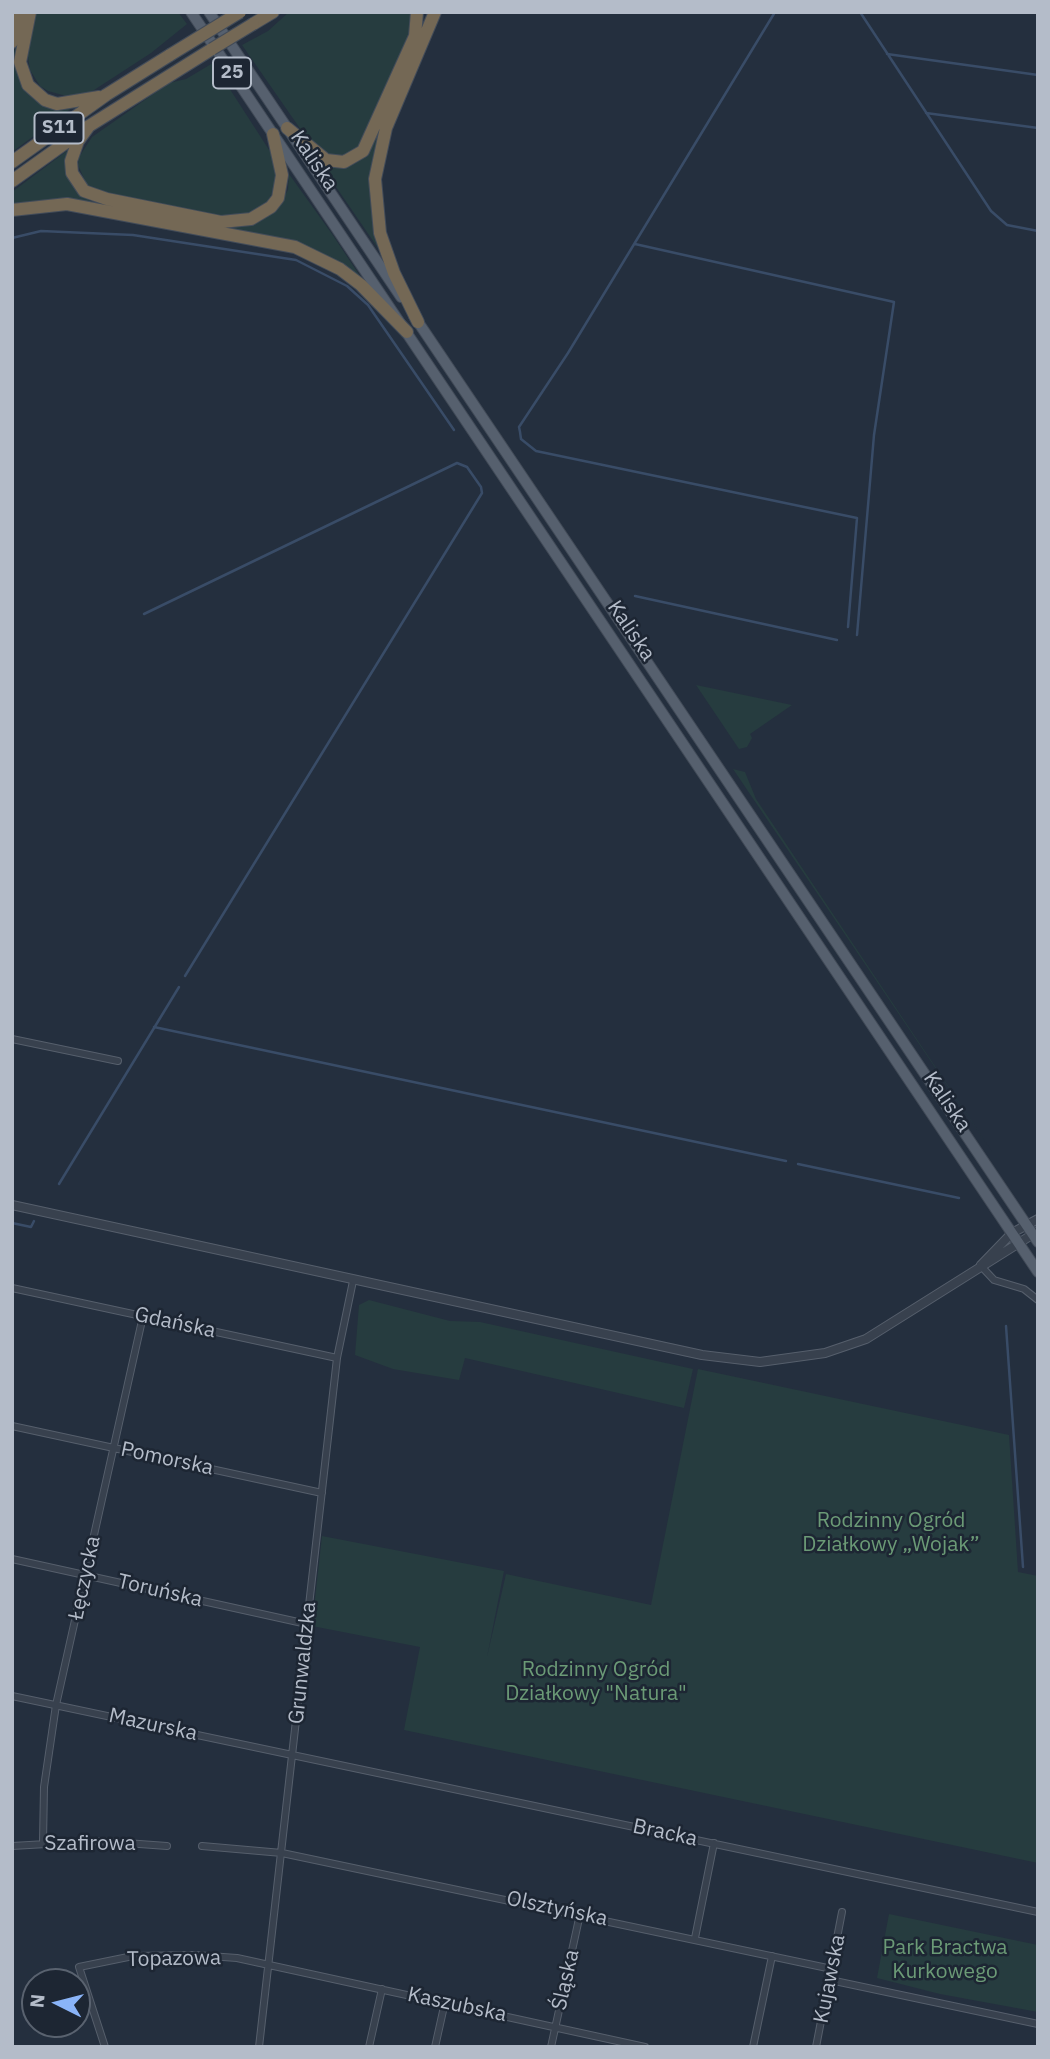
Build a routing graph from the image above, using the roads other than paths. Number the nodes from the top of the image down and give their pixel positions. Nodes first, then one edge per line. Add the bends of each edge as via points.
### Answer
1 (21, 12) edge
2 (30, 12) edge
3 (191, 12) edge
4 (209, 12) edge
5 (240, 12) edge
6 (273, 12) edge
7 (416, 12) edge
8 (435, 12) edge
9 (12, 42) edge
10 (106, 95) junction
11 (89, 126) junction
12 (287, 128) junction
13 (273, 134) junction
14 (12, 162) edge
15 (12, 181) edge
16 (12, 210) edge
17 (418, 322) junction
18 (407, 332) junction
19 (12, 1039) edge
20 (118, 1061) dead end
21 (12, 1205) edge
22 (1038, 1219) edge
23 (1012, 1233) junction
24 (1034, 1233) edge
25 (1019, 1244) junction
26 (980, 1265) junction
27 (1038, 1272) edge
28 (353, 1281) junction
29 (12, 1287) edge
30 (1038, 1300) edge
31 (143, 1316) junction
32 (337, 1358) junction
33 (12, 1426) edge
34 (112, 1448) junction
35 (322, 1493) junction
36 (12, 1559) edge
37 (86, 1575) junction
38 (307, 1625) junction
39 (12, 1696) edge
40 (56, 1705) junction
41 (293, 1755) junction
42 (43, 1842) junction
43 (714, 1843) junction
44 (12, 1846) edge
45 (167, 1846) dead end
46 (202, 1846) dead end
47 (282, 1853) junction
48 (842, 1912) dead end
49 (1038, 1912) edge
50 (580, 1914) junction
51 (695, 1938) junction
52 (772, 1956) junction
53 (269, 1966) junction
54 (832, 1969) junction
55 (830, 1980) junction
56 (382, 1989) junction
57 (445, 2002) junction
58 (1038, 2024) edge
59 (555, 2026) junction
60 (816, 2046) edge
61 (105, 2047) edge
62 (259, 2047) edge
63 (369, 2047) edge
64 (435, 2047) edge
65 (551, 2047) edge
66 (645, 2047) edge
67 (753, 2047) edge
68 (826, 2047) edge

1 - 9 highway
2 - 10 highway via 20,62 28,85 57,104
3 - 13 main road, Kaliska / 25
4 - 12 main road, Kaliska
5 - 10 highway, S11, bridge
6 - 11 highway, S11, bridge
7 - 12 highway via 415,36 363,151 344,162 326,160
8 - 17 highway via 386,128 375,179 380,233
10 - 14 highway, S11
11 - 13 highway via 71,161 72,173 84,191 221,222 261,215 278,198 282,175
11 - 15 highway, S11
12 - 17 main road, Kaliska
13 - 18 main road, Kaliska
16 - 18 highway via 67,205 295,247 340,269
17 - 24 main road, Kaliska
18 - 23 main road, Kaliska
19 - 20 street
21 - 28 street
22 - 24 street
23 - 24 street
23 - 25 main road, Kaliska
23 - 26 street
24 - 25 street
25 - 26 street
25 - 27 main road, Kaliska
26 - 28 street via 866,1339 825,1353 760,1362 702,1355
26 - 30 street via 994,1280 1024,1289
28 - 32 street, Grunwaldzka
29 - 31 street, Gdańska
31 - 32 street, Gdańska
31 - 34 street, Łęczycka
32 - 35 street, Grunwaldzka
33 - 34 street, Pomorska
34 - 35 street, Pomorska
34 - 37 street, Łęczycka
35 - 38 street, Grunwaldzka
36 - 37 street, Toruńska
37 - 38 street, Toruńska
37 - 40 street, Łęczycka
38 - 41 street, Grunwaldzka
39 - 40 street, Mazurska
40 - 41 street, Mazurska
40 - 42 street, Łęczycka via 44,1787
41 - 43 street, Bracka
41 - 47 street, Grunwaldzka
42 - 44 street, Szafirowa
42 - 45 street, Szafirowa
43 - 49 street, Bracka
43 - 51 street
46 - 47 street
47 - 50 street, Olsztyńska
47 - 53 street, Grunwaldzka
48 - 54 street, Kujawska
50 - 51 street, Olsztyńska
50 - 59 street, Śląska
51 - 52 street, Olsztyńska
52 - 54 street, Olsztyńska
52 - 67 street
53 - 56 street, Kaszubska
53 - 61 street, Topazowa via 237,1958 162,1955 79,1967
53 - 62 street, Grunwaldzka
54 - 55 street, Kujawska
55 - 58 street
55 - 60 street, Kujawska
56 - 57 street, Kaszubska
56 - 63 street
57 - 59 street, Kaszubska
57 - 64 street
59 - 65 street, Śląska
59 - 66 street, Kaszubska
60 - 68 street, Kujawska

